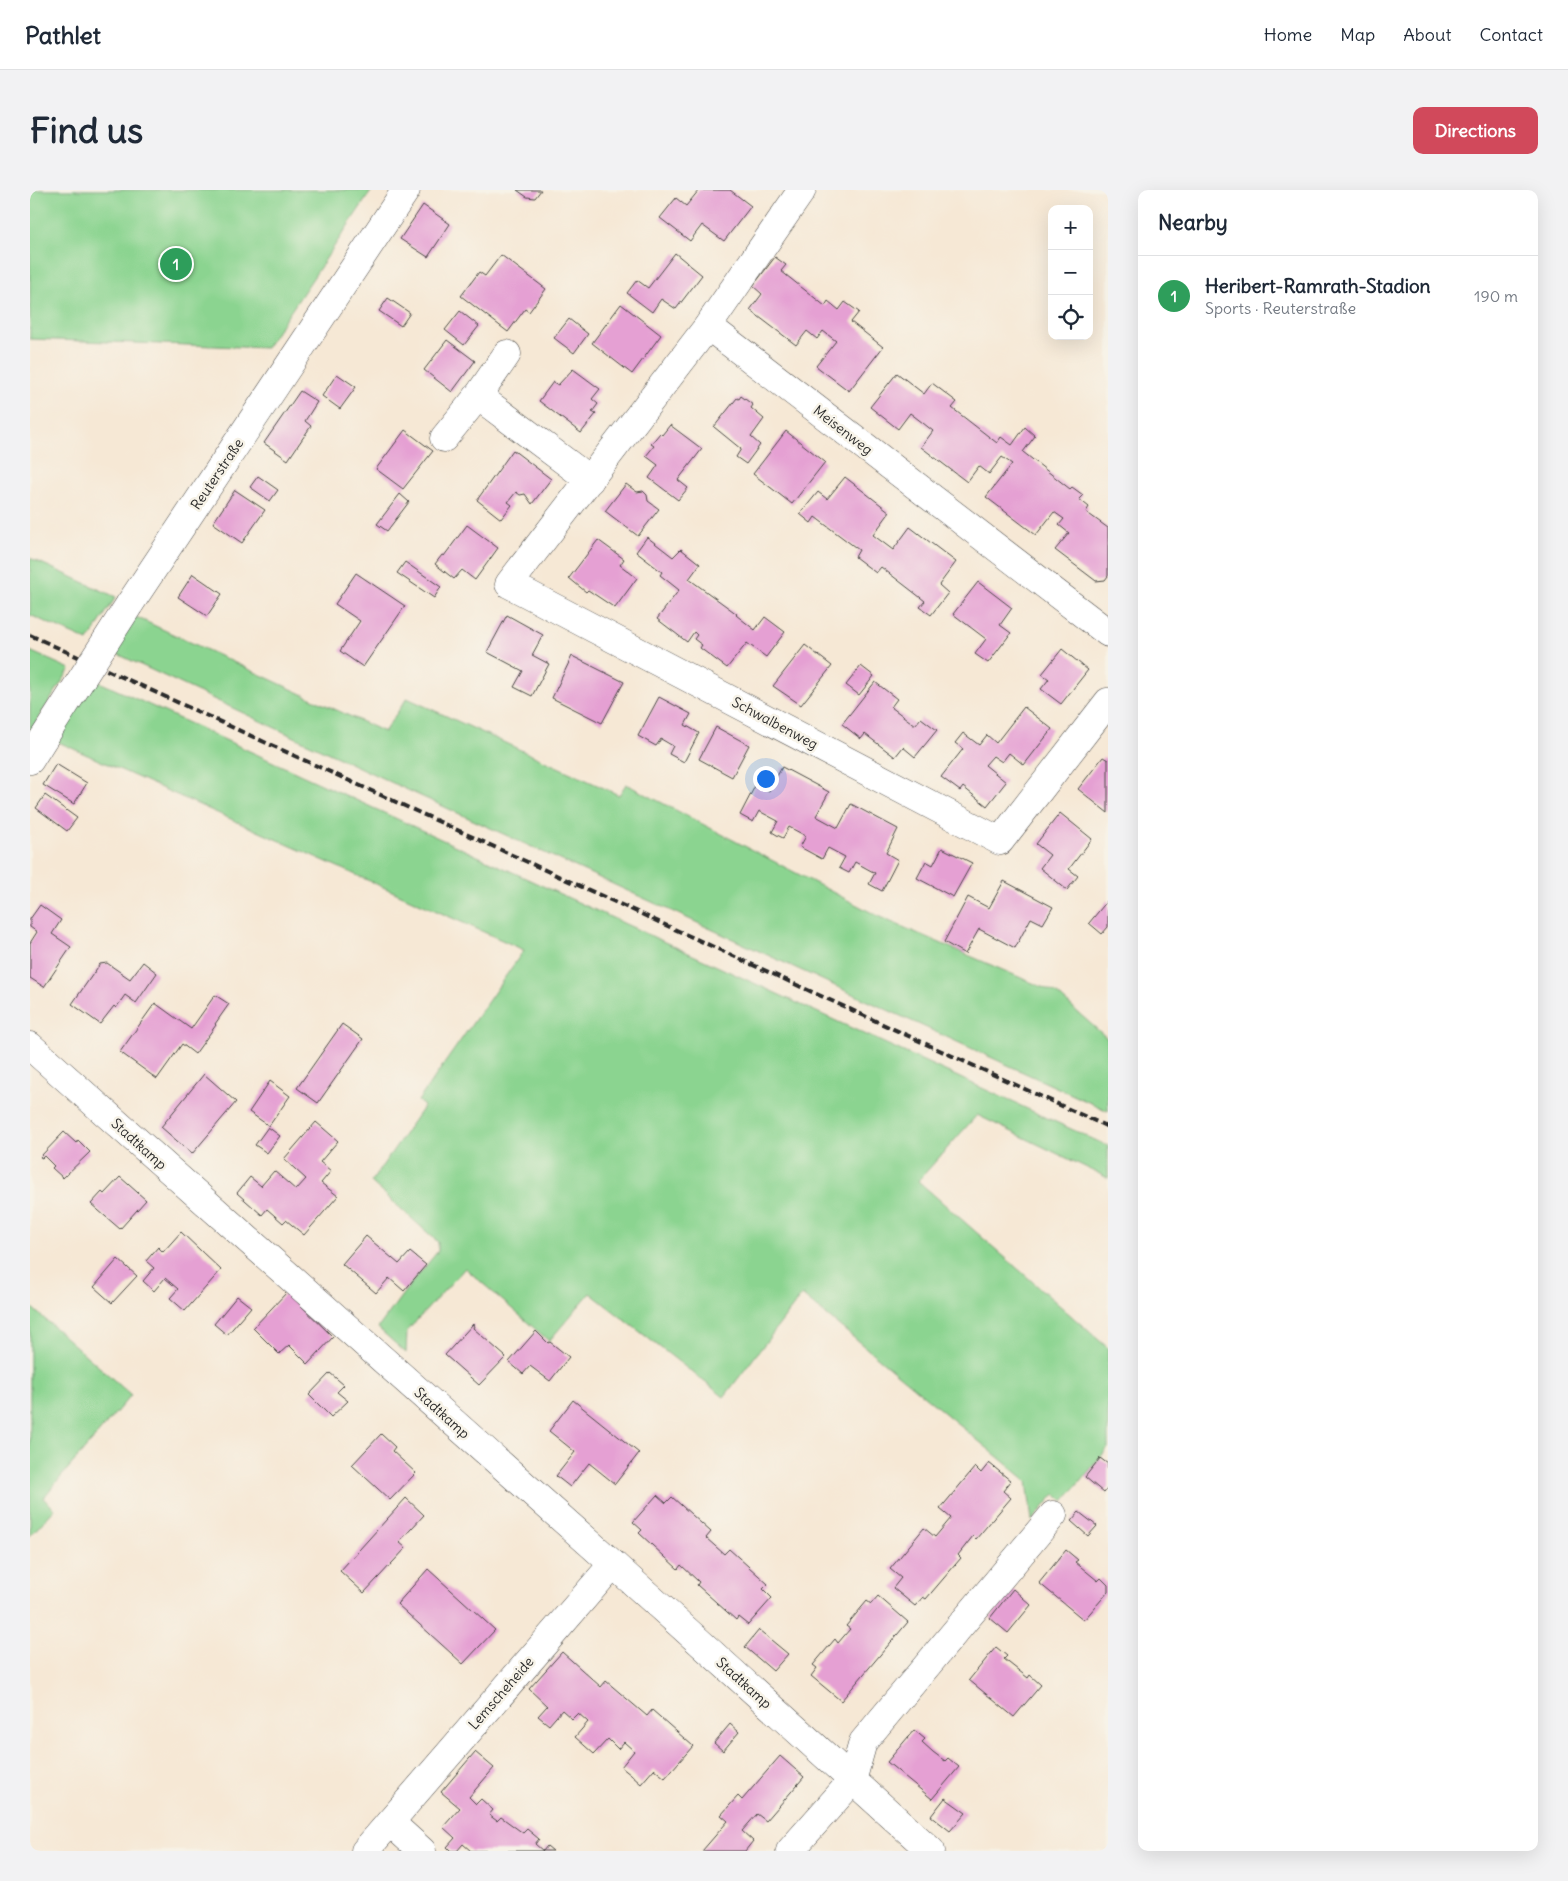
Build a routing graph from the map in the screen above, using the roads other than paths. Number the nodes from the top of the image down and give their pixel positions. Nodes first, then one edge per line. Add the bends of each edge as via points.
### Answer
1 (406, 190) edge
2 (802, 190) edge
3 (708, 326) junction
4 (507, 354) dead end
5 (478, 396) junction
6 (444, 438) dead end
7 (590, 480) junction
8 (1108, 633) edge
9 (1108, 702) edge
10 (30, 760) edge
11 (30, 1046) edge
12 (1052, 1515) dead end
13 (613, 1564) junction
14 (852, 1782) junction
15 (390, 1822) junction
16 (365, 1851) edge
17 (422, 1851) edge
18 (790, 1851) edge
19 (931, 1851) edge

1 - 10 street, Reuterstraße, bridge via 129,605
2 - 3 street
3 - 7 street, Schwalbenweg
3 - 8 street, Meisenweg
4 - 5 street
5 - 6 street
5 - 7 street
7 - 9 street, Schwalbenweg via 509,584 1000,842
11 - 13 street, Stadtkamp
12 - 14 street via 863,1742
13 - 14 street, Stadtkamp
13 - 15 street, Lemscheheide
14 - 18 street
14 - 19 street, Stadtkamp
15 - 16 street, Lemscheheide
15 - 17 street

